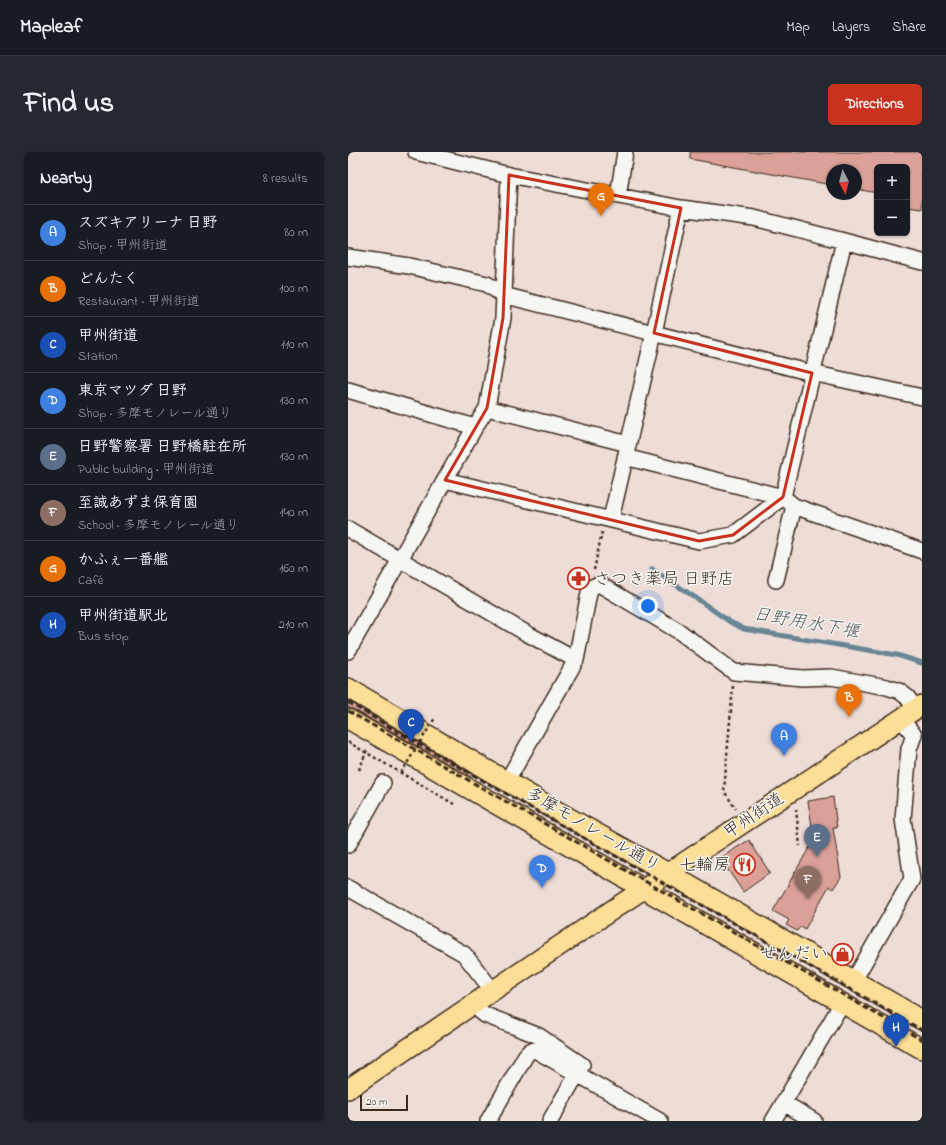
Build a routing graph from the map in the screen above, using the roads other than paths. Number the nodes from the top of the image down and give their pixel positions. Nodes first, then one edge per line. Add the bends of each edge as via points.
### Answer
1 (416, 152) edge
2 (625, 152) edge
3 (509, 175) junction
4 (618, 196) junction
5 (681, 208) junction
6 (844, 241) junction
7 (348, 257) edge
8 (922, 262) edge
9 (504, 295) junction
10 (654, 333) junction
11 (812, 373) junction
12 (348, 390) edge
13 (922, 397) edge
14 (487, 408) junction
15 (475, 427) junction
16 (627, 450) junction
17 (445, 480) junction
18 (789, 502) junction
19 (608, 518) junction
20 (348, 530) edge
21 (922, 551) edge
22 (400, 560) junction
23 (776, 580) dead end
24 (348, 650) edge
25 (576, 660) junction
26 (348, 688) edge
27 (913, 711) edge
28 (348, 719) edge
29 (918, 736) edge
30 (507, 781) junction
31 (383, 783) road end
32 (348, 845) edge
33 (668, 873) junction
34 (917, 882) edge
35 (348, 888) edge
36 (644, 889) junction
37 (854, 980) junction
38 (494, 990) junction
39 (842, 1003) junction
40 (473, 1004) junction
41 (922, 1020) edge
42 (922, 1050) edge
43 (577, 1074) junction
44 (348, 1089) edge
45 (784, 1103) junction
46 (488, 1121) edge
47 (550, 1121) edge
48 (660, 1121) edge
49 (774, 1121) edge
50 (814, 1121) edge

1 - 3 street
2 - 4 street
3 - 4 street
3 - 9 street
4 - 5 street
5 - 6 street via 754,218
5 - 10 street
6 - 8 street
6 - 11 street
7 - 9 street via 409,266 487,284
9 - 10 street
9 - 14 street via 503,318
10 - 11 street
10 - 16 street
11 - 13 street
11 - 18 street
12 - 15 street
14 - 15 street
14 - 16 street
15 - 17 street
16 - 18 street
16 - 19 street
17 - 19 street
17 - 22 street
18 - 19 street via 733,535 699,540
18 - 21 street
18 - 23 street
20 - 22 street
22 - 24 street
22 - 25 street
25 - 27 street via 590,588 599,584 680,632 734,672 803,678 831,677 887,687 907,697
25 - 30 street
26 - 30 main road, 多摩モノレール通り
27 - 29 street
27 - 33 main road, 甲州街道
28 - 36 main road, 多摩モノレール通り
29 - 34 street via 909,749 903,819
30 - 33 main road, 多摩モノレール通り
31 - 32 street
33 - 36 main road, 甲州街道
33 - 37 main road, 多摩モノレール通り
34 - 37 street
35 - 38 street via 464,954
36 - 38 main road, 甲州街道
36 - 39 main road, 多摩モノレール通り
37 - 41 main road, 多摩モノレール通り
38 - 40 main road, 甲州街道
39 - 42 main road, 多摩モノレール通り
39 - 45 street
40 - 43 street via 485,1015 539,1036 582,1065
40 - 44 main road, 甲州街道
43 - 46 street via 535,1050 530,1051
43 - 47 street
43 - 48 street
45 - 49 street
45 - 50 street

